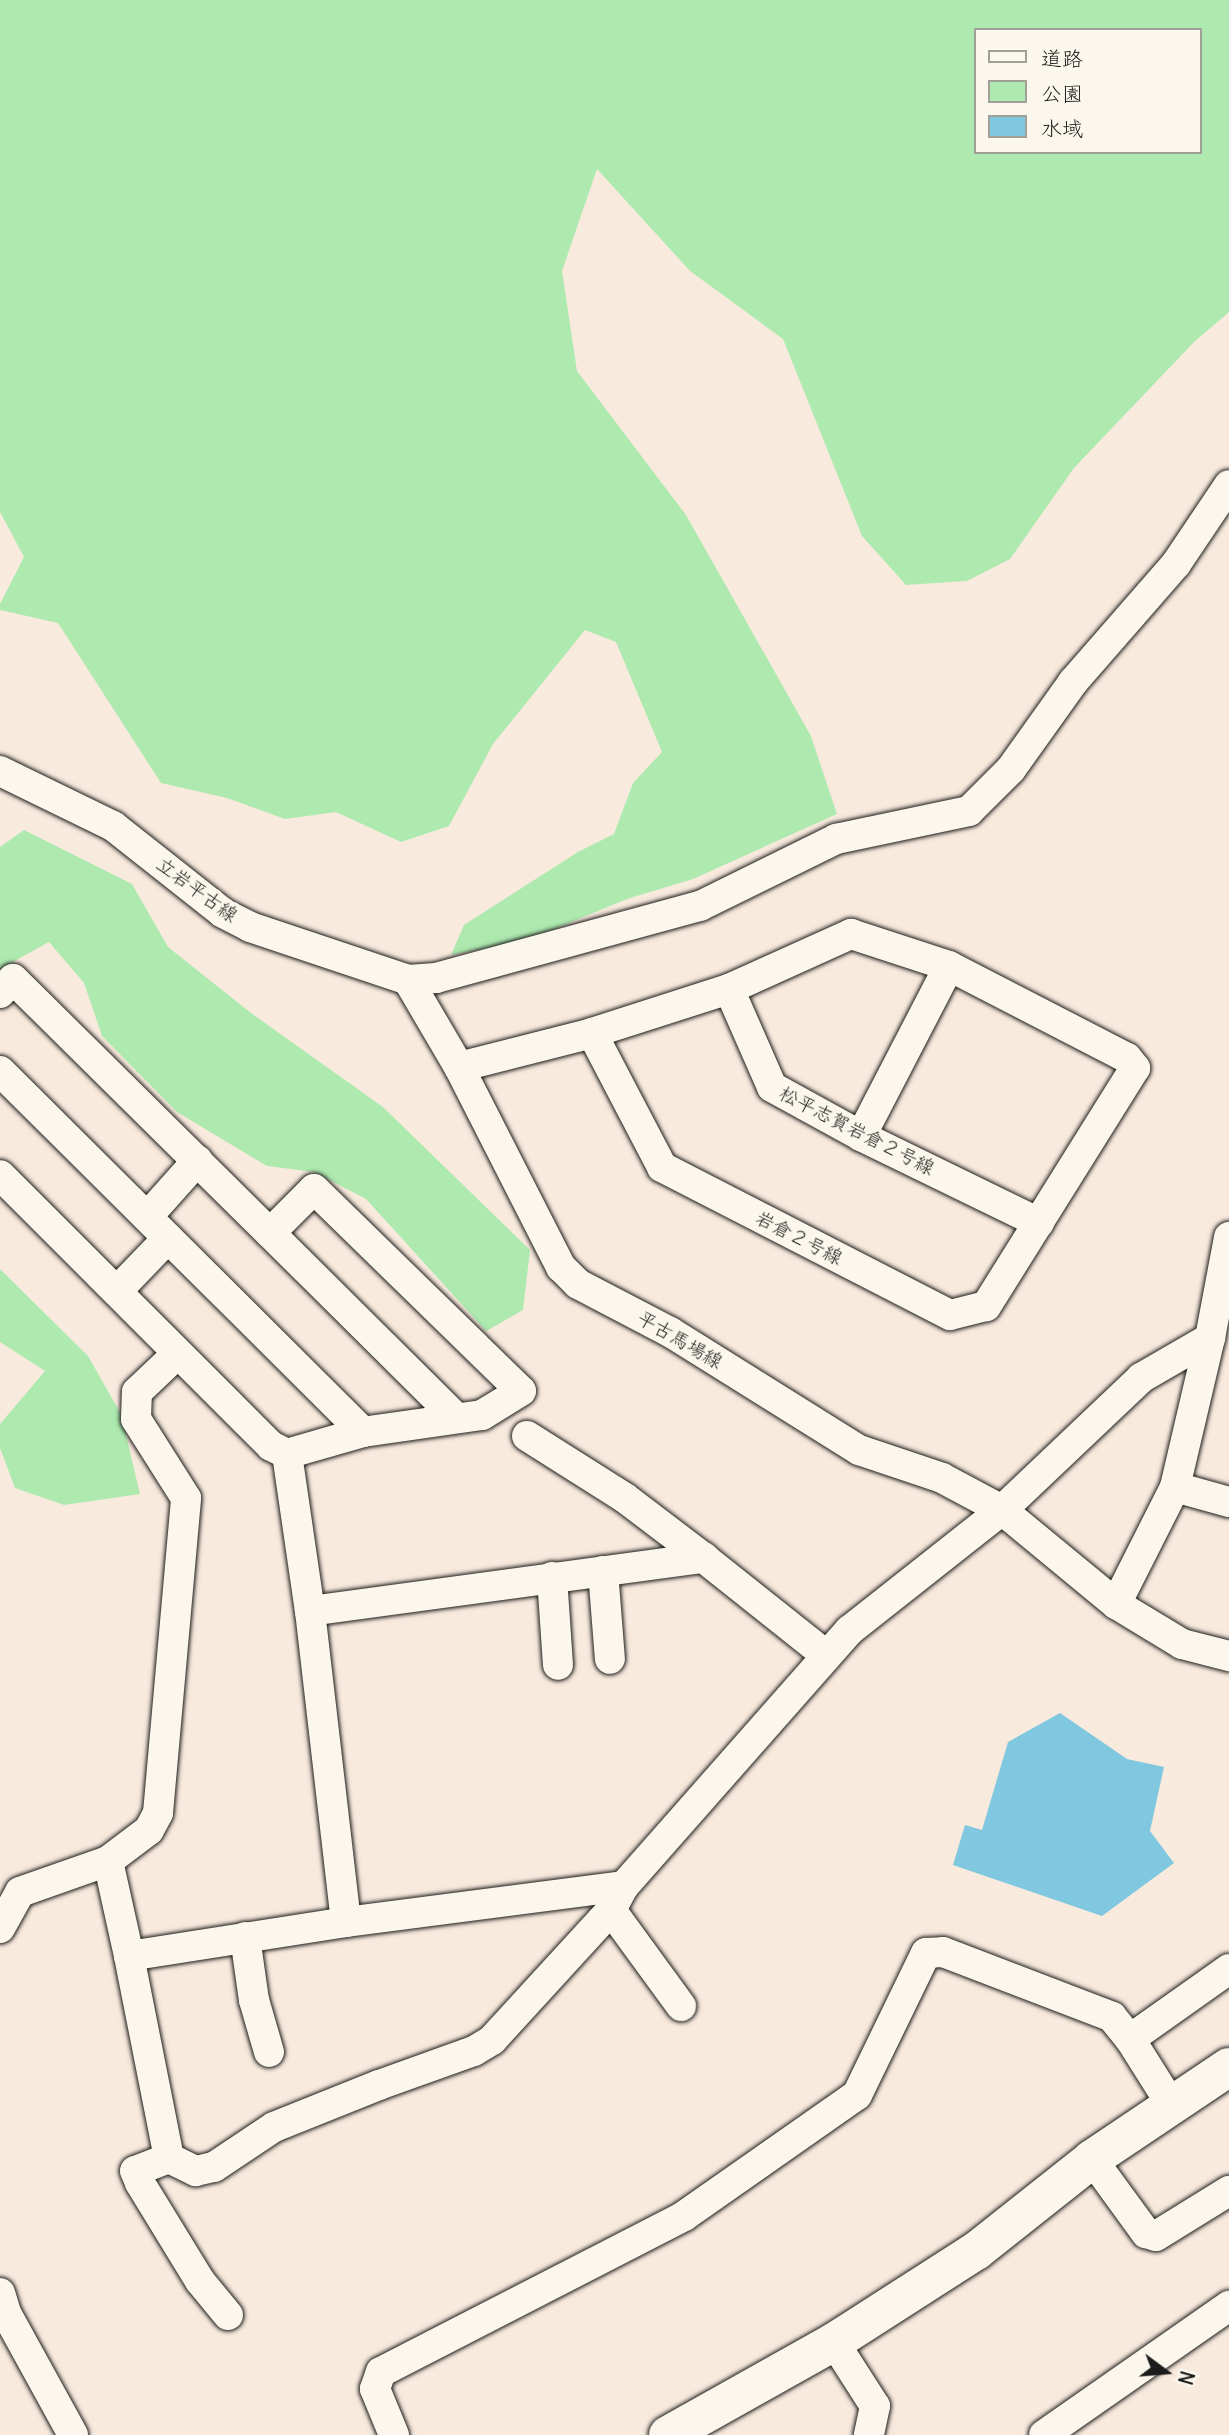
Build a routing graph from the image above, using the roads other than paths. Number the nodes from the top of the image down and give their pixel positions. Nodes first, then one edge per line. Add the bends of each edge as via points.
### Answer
1 (1229, 485) edge
2 (0, 771) edge
3 (949, 966) junction
4 (408, 980) junction
5 (729, 989) junction
6 (0, 993) edge
7 (592, 1033) junction
8 (459, 1067) junction
9 (0, 1071) edge
10 (861, 1136) junction
11 (198, 1160) junction
12 (0, 1175) edge
13 (147, 1217) junction
14 (1038, 1223) junction
15 (270, 1233) junction
16 (1229, 1237) edge
17 (168, 1238) junction
18 (118, 1290) junction
19 (1210, 1338) junction
20 (177, 1354) junction
21 (455, 1417) junction
22 (363, 1432) junction
23 (527, 1436) dead end
24 (287, 1454) junction
25 (1175, 1487) junction
26 (1229, 1502) edge
27 (1002, 1510) junction
28 (704, 1558) junction
29 (603, 1571) junction
30 (552, 1577) junction
31 (1116, 1604) junction
32 (310, 1611) junction
33 (825, 1654) junction
34 (1229, 1656) edge
35 (610, 1659) dead end
36 (558, 1665) dead end
37 (108, 1861) junction
38 (617, 1898) junction
39 (346, 1922) junction
40 (0, 1928) edge
41 (245, 1937) junction
42 (129, 1956) junction
43 (1229, 1969) edge
44 (681, 2006) dead end
45 (1130, 2039) junction
46 (269, 2052) dead end
47 (1229, 2067) edge
48 (1171, 2104) junction
49 (169, 2158) junction
50 (1093, 2160) junction
51 (1229, 2191) edge
52 (0, 2294) edge
53 (1229, 2306) edge
54 (228, 2315) dead end
55 (834, 2342) junction
56 (73, 2435) edge
57 (394, 2435) edge
58 (668, 2435) edge
59 (869, 2435) edge
60 (1044, 2435) edge

1 - 4 street via 1175,564 1073,682 1011,769 969,811 836,839 700,906 436,978
2 - 4 street, 立岩平古線 via 113,827 223,913 250,927
3 - 5 street via 851,934
3 - 10 street
3 - 14 street, 岩倉２号線 via 1127,1058 1135,1068
4 - 8 street, 平古馬場線
5 - 7 street
5 - 10 street, 松平志賀岩倉２号線 via 772,1087
6 - 11 street via 13,979
7 - 8 street
7 - 14 street, 岩倉２号線 via 662,1167 950,1315 986,1306
8 - 27 street, 平古馬場線 via 561,1267 578,1284 670,1332 859,1450 942,1478
9 - 13 street
10 - 14 street, 松平志賀岩倉２号線
11 - 13 street
11 - 15 street
12 - 18 street
13 - 17 street
15 - 21 street
15 - 21 street via 314,1189 521,1391 482,1415
16 - 19 street
17 - 18 street
17 - 22 street
18 - 20 street
19 - 25 street
19 - 27 street via 1141,1378
20 - 24 street via 271,1446
20 - 37 street via 137,1392 136,1419 187,1498 158,1813 149,1829
21 - 22 street
22 - 24 street
23 - 28 street via 625,1498
24 - 32 street
25 - 26 street
25 - 31 street
27 - 31 street, 平古馬場線
27 - 33 street
28 - 29 street
28 - 33 street
29 - 30 street
29 - 35 street
30 - 32 street
30 - 36 street
31 - 34 street, 平古馬場線 via 1182,1644
32 - 39 street
33 - 38 street
37 - 40 street via 20,1892
37 - 42 street
38 - 39 street
38 - 44 street
38 - 49 street via 492,2040 474,2051 274,2127 214,2167 196,2171
39 - 41 street
41 - 42 street
41 - 46 street via 254,2000
42 - 49 street
43 - 45 street
45 - 48 street
45 - 57 street via 1112,2017 943,1952 926,1953 857,2095 684,2216 381,2372 375,2389
47 - 48 street
48 - 50 street
49 - 54 street via 135,2171 139,2183 200,2281
50 - 51 street via 1146,2233 1156,2236
50 - 55 street via 976,2251
52 - 56 street
53 - 60 street
55 - 58 street
55 - 59 street via 875,2406

